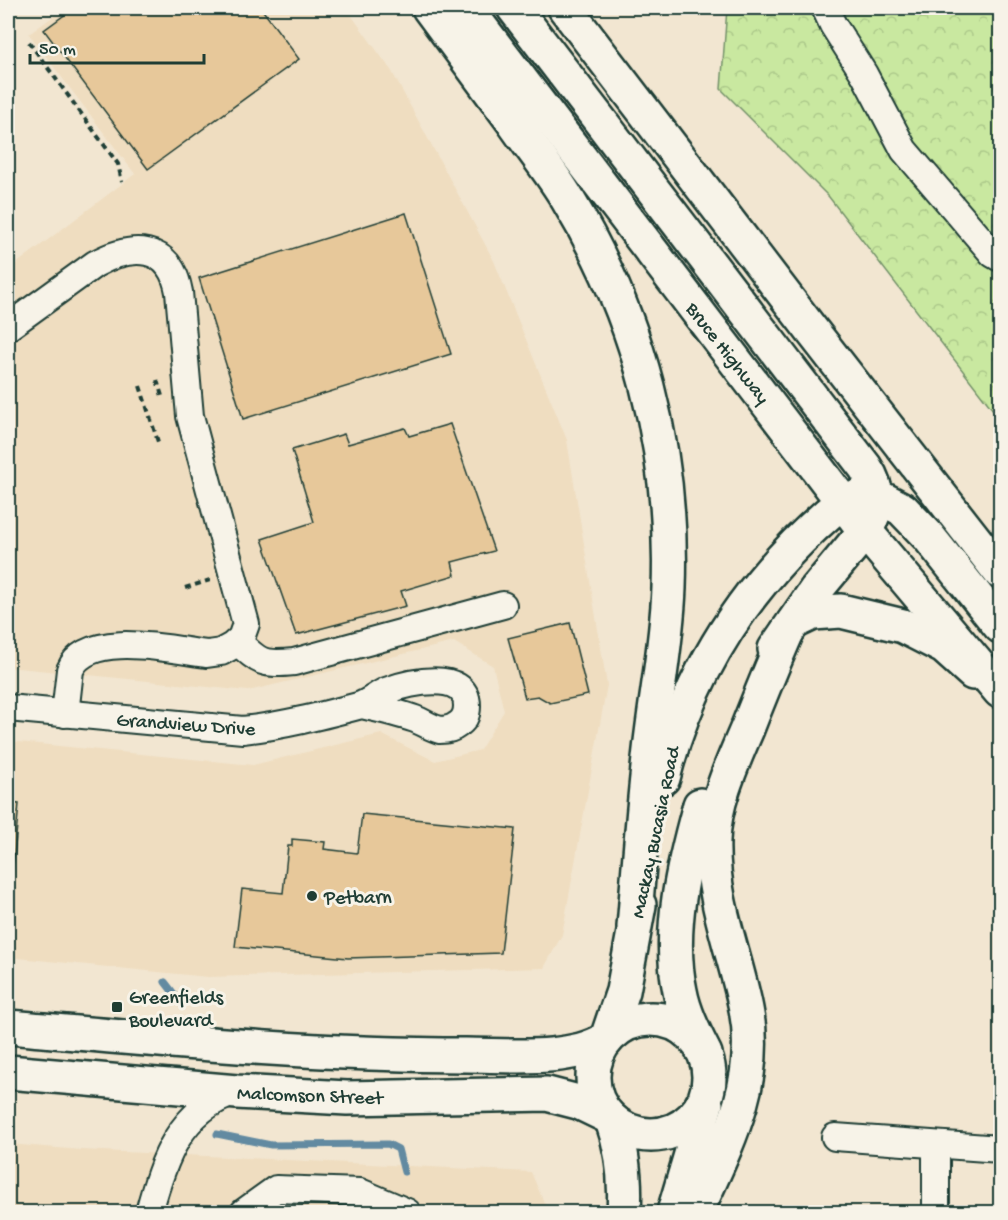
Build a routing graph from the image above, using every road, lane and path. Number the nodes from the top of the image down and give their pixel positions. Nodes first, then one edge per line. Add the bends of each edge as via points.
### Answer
1 (429, 8) edge
2 (466, 8) edge
3 (514, 8) edge
4 (565, 8) edge
5 (825, 8) edge
6 (29, 42) dead end
7 (122, 182) dead end
8 (1000, 258) edge
9 (8, 327) edge
10 (140, 386) dead end
11 (159, 445) dead end
12 (876, 497) junction
13 (843, 501) junction
14 (865, 531) junction
15 (1000, 572) edge
16 (223, 573) junction
17 (185, 588) dead end
18 (503, 605) dead end
19 (1000, 626) edge
20 (790, 627) junction
21 (238, 642) junction
22 (1000, 691) edge
23 (1000, 699) edge
24 (362, 705) dead end
25 (8, 708) edge
26 (65, 714) junction
27 (634, 927) junction
28 (8, 1027) edge
29 (606, 1039) junction
30 (705, 1054) junction
31 (8, 1072) edge
32 (708, 1087) junction
33 (237, 1092) junction
34 (611, 1119) junction
35 (835, 1137) dead end
36 (936, 1144) junction
37 (1000, 1149) edge
38 (149, 1212) edge
39 (244, 1212) edge
40 (407, 1212) edge
41 (624, 1212) edge
42 (674, 1212) edge
43 (696, 1212) edge
44 (936, 1212) edge

1 - 27 main road via 573,209 628,325 654,414 665,479 669,588
2 - 13 main road, Bruce Highway
3 - 12 main road via 860,459 871,475
4 - 15 main road
5 - 8 street via 904,150
6 - 7 path via 118,164
9 - 16 street via 106,258 137,249 162,258 176,278 190,416
10 - 11 path
12 - 13 main road
12 - 14 main road, Mackay Bucasia Road via 874,513
12 - 19 main road via 892,502 913,519
13 - 14 main road, Bruce Highway
13 - 27 main road, Mackay Bucasia Road via 797,542 759,584 704,668 679,723 667,762
14 - 20 main road, Mackay Bucasia Road
14 - 22 main road, Bruce Highway
16 - 17 path
16 - 21 street via 246,624
18 - 21 street via 294,662 258,661
20 - 23 main road via 813,614 841,611 913,630 944,647
20 - 30 main road, Mackay Bucasia Road via 737,710 704,790 687,860 677,921 677,973 684,1007
20 - 43 main road via 731,768 714,827 715,887 747,1012 749,1066 736,1121
21 - 26 street via 221,652 207,654 122,645 100,647 73,664
24 - 26 street, Grandview Drive via 279,726 243,730
25 - 26 street, Grandview Drive
27 - 29 main road, Mackay Bucasia Road via 623,991
28 - 29 main road via 387,1055 542,1055 588,1047
29 - 30 main road via 636,1022 667,1021 685,1030
29 - 34 main road via 595,1063 593,1083 599,1103
30 - 32 main road
31 - 33 main road, Malcomson Street
32 - 34 main road via 693,1117 665,1133 643,1134
32 - 42 main road via 702,1124
33 - 34 main road, Malcomson Street via 387,1098 547,1094 578,1102
33 - 38 street via 209,1102 184,1127 168,1156
34 - 41 main road via 625,1176
35 - 36 street
36 - 37 street
36 - 44 street
39 - 40 street via 276,1189 360,1192

